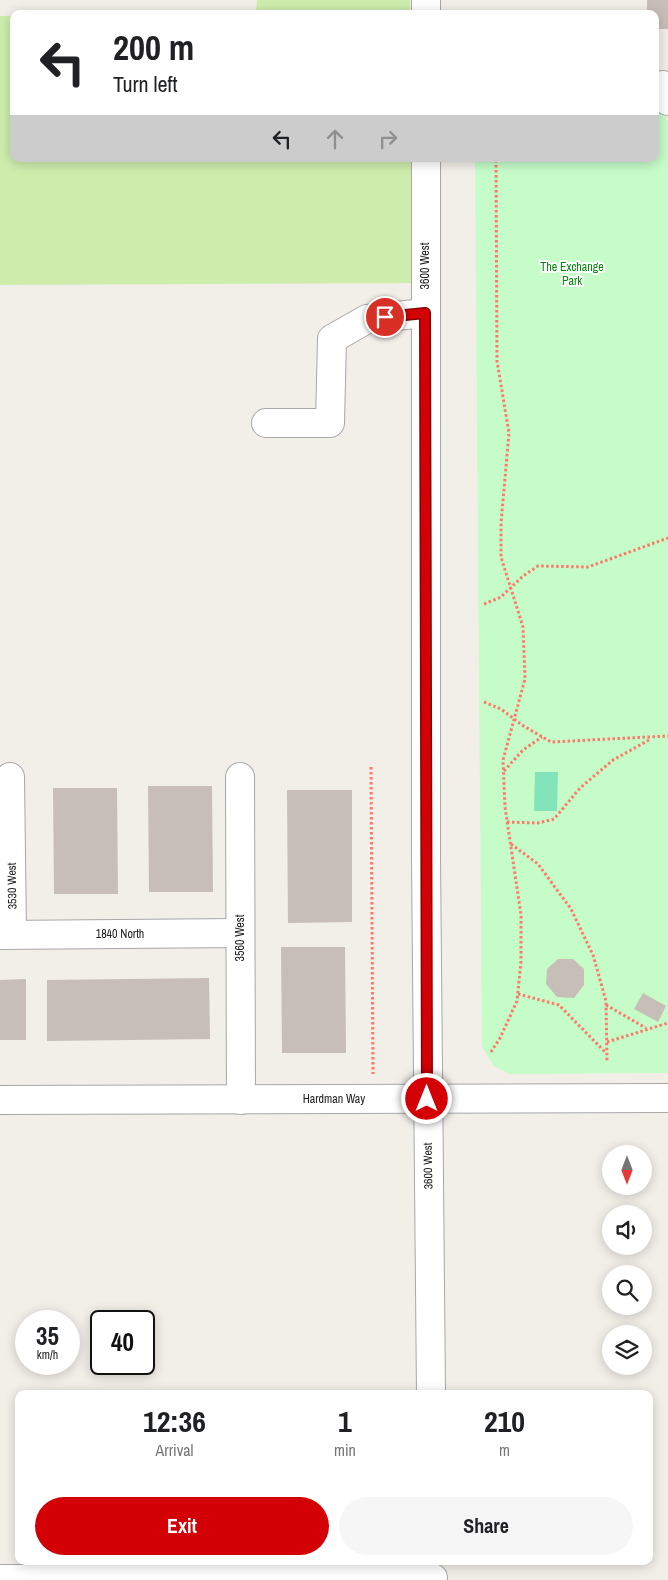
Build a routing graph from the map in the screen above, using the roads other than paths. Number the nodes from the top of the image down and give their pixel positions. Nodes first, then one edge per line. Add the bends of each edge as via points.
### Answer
1 (426, 162) edge
2 (425, 313) junction
3 (266, 423) dead end
4 (10, 777) dead end
5 (240, 777) dead end
6 (240, 933) junction
7 (6, 935) edge
8 (668, 1098) edge
9 (427, 1099) junction
10 (0, 1100) edge
11 (241, 1100) junction
12 (431, 1390) edge
13 (433, 1573) edge
14 (0, 1579) edge
15 (235, 1579) edge
16 (320, 1579) edge

1 - 2 street, 3600 West
2 - 3 street via 367,319 332,339 330,422
2 - 9 street, 3600 West
4 - 7 street, 3530 West
5 - 6 street, 3560 West
6 - 7 street, 1840 North
6 - 11 street, 3560 West
8 - 9 street, Hardman Way
9 - 11 street, Hardman Way
9 - 12 street, 3600 West
10 - 11 street, Hardman Way
13 - 16 street
14 - 15 street
15 - 16 street

